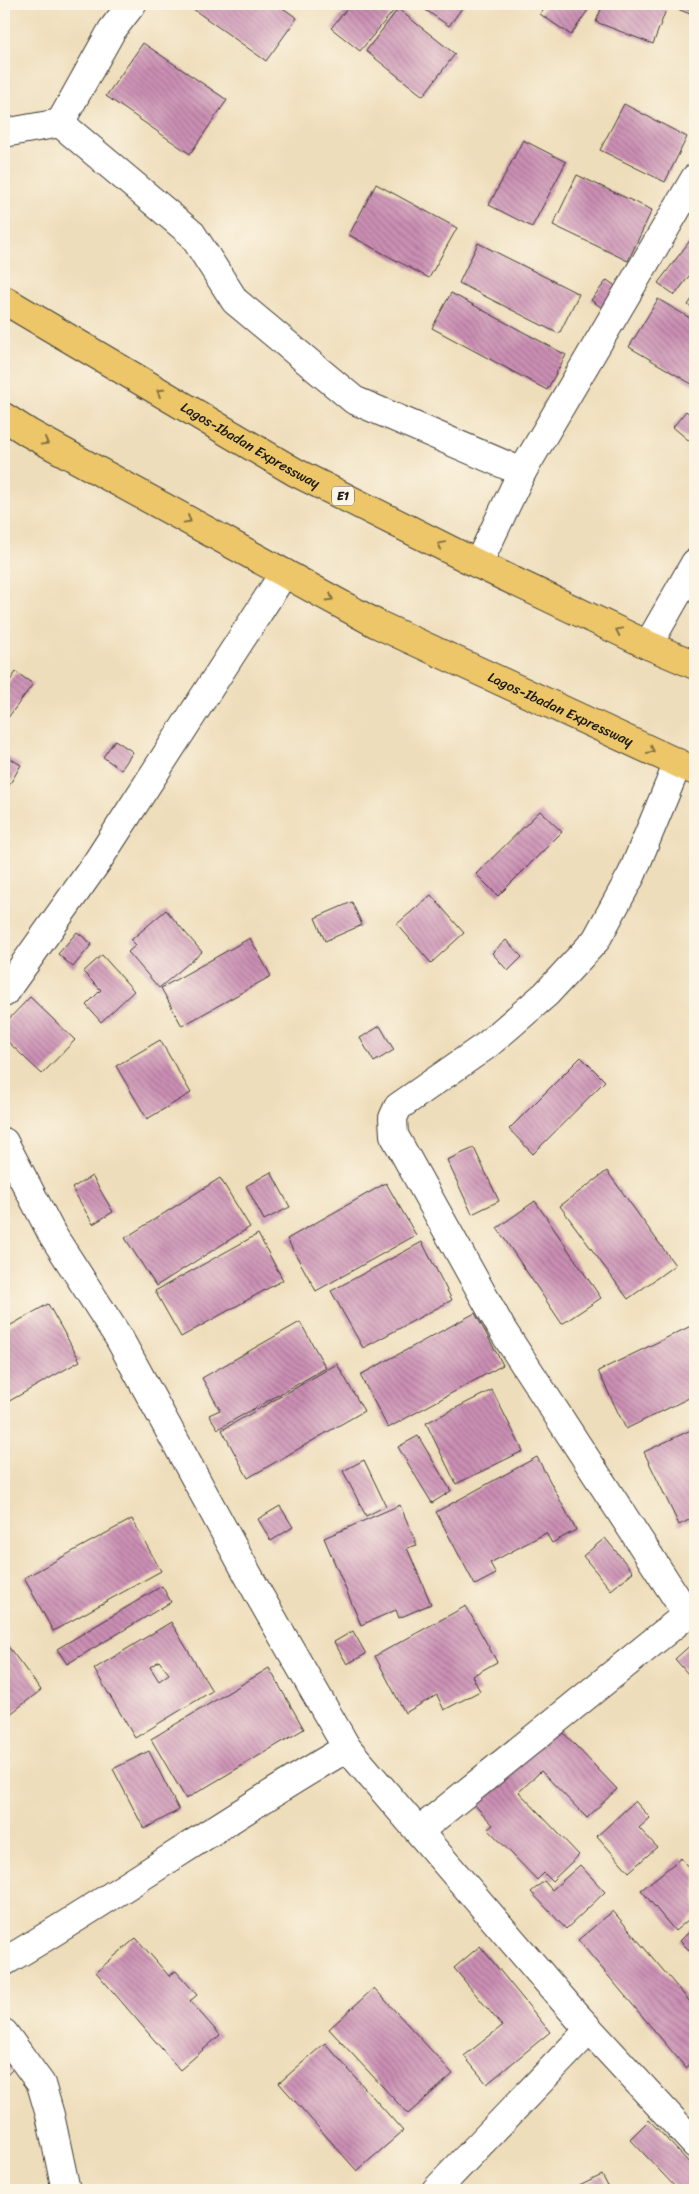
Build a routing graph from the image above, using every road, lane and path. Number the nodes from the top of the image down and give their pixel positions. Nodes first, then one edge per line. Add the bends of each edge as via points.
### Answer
1 (132, 4) edge
2 (60, 122) junction
3 (4, 134) edge
4 (695, 178) edge
5 (4, 300) edge
6 (4, 417) edge
7 (522, 472) junction
8 (695, 563) edge
9 (478, 564) junction
10 (284, 573) junction
11 (648, 645) junction
12 (695, 665) edge
13 (686, 767) edge
14 (4, 993) edge
15 (4, 1142) edge
16 (691, 1611) edge
17 (347, 1748) junction
18 (419, 1830) junction
19 (4, 1962) edge
20 (589, 2030) junction
21 (4, 2033) edge
22 (690, 2131) edge
23 (66, 2190) edge
24 (436, 2190) edge

1 - 2 street via 112,30
2 - 3 street
2 - 7 street via 192,234 235,301 354,400
4 - 7 street
9 -> 5 highway, Lagos-Ibadan Expressway / E1 via 295,472
6 -> 10 highway, Lagos-Ibadan Expressway
7 - 9 street
8 - 11 street
11 -> 9 highway, Lagos-Ibadan Expressway / E1
10 -> 13 highway, Lagos-Ibadan Expressway via 377,624
10 - 14 street via 97,862
11 - 12 highway, Lagos-Ibadan Expressway / E1
13 - 16 street via 596,940 546,994 487,1045 398,1107 392,1118 394,1135 503,1331
15 - 17 street via 52,1234 119,1338 259,1595
16 - 18 street
17 - 18 street
17 - 19 street via 267,1795 89,1912
18 - 20 street
20 - 22 street
20 - 24 street
21 - 23 street via 41,2084

